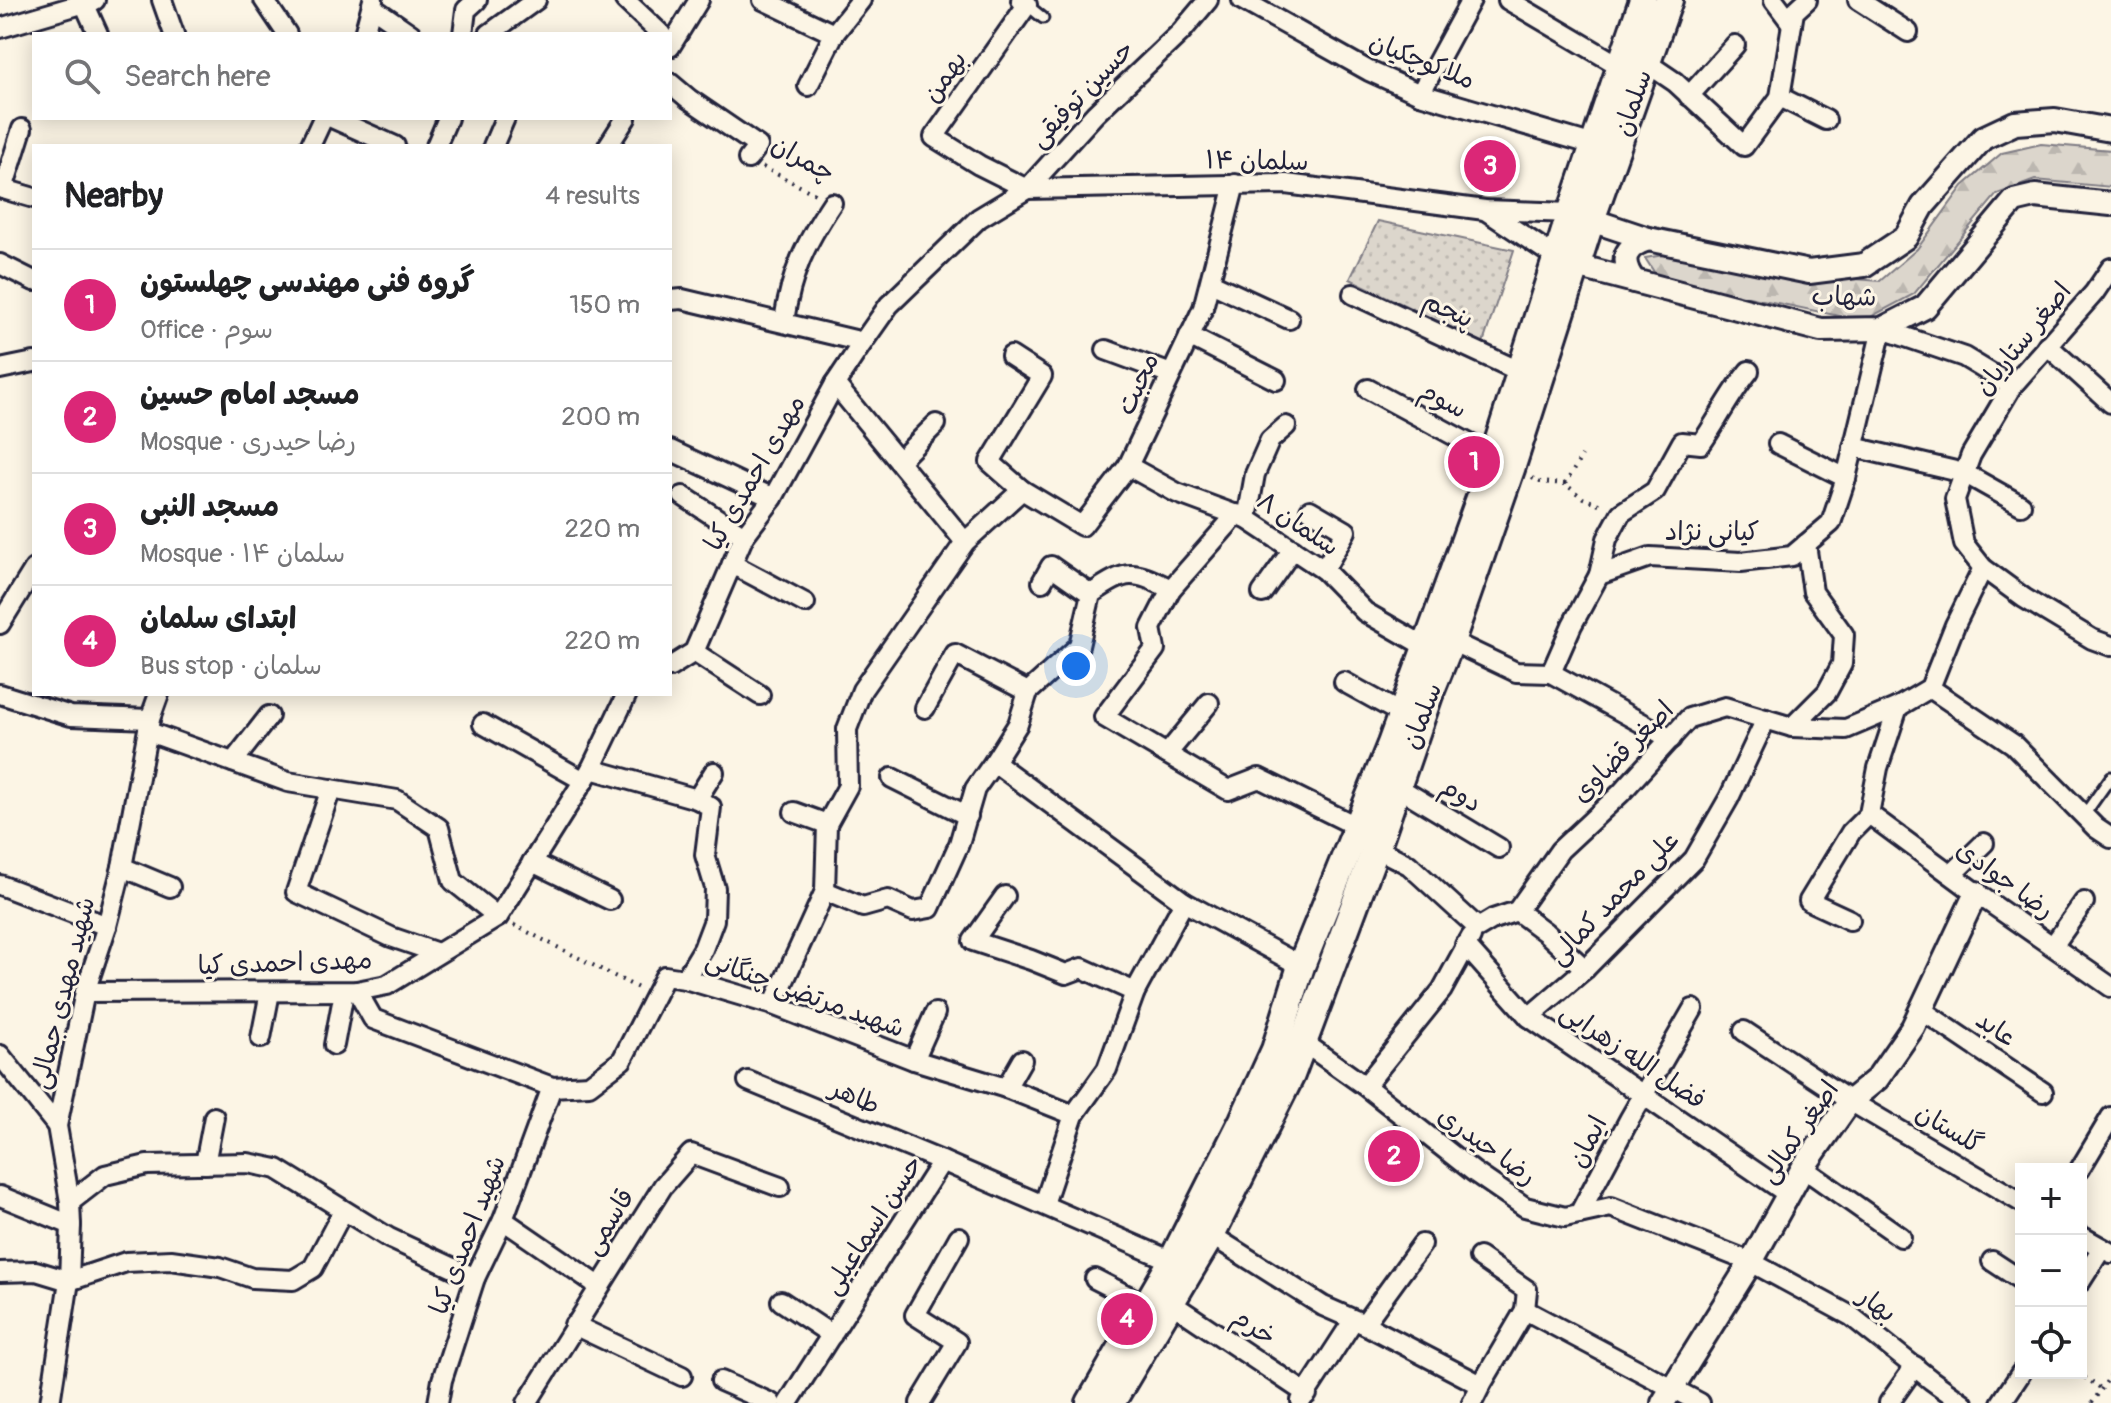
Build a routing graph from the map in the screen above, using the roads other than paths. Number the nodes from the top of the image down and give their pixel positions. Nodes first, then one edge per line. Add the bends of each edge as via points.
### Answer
1 (162, 0) edge
2 (264, 0) edge
3 (477, 0) edge
4 (536, 0) edge
5 (625, 0) edge
6 (699, 0) edge
7 (763, 0) edge
8 (861, 0) edge
9 (1208, 0) edge
10 (1242, 0) edge
11 (1471, 0) edge
12 (1508, 0) edge
13 (1643, 0) edge
14 (1669, 0) edge
15 (1774, 0) edge
16 (1807, 0) edge
17 (1858, 0) edge
18 (90, 2) edge
19 (1024, 2) edge
20 (373, 3) edge
21 (1043, 18) dead end
22 (1792, 24) junction
23 (0, 28) edge
24 (98, 32) edge
25 (173, 32) edge
26 (286, 32) edge
27 (365, 32) edge
28 (409, 32) edge
29 (463, 32) edge
30 (492, 32) edge
31 (658, 32) edge
32 (1908, 32) dead end
33 (834, 34) junction
34 (672, 37) edge
35 (1735, 45) dead end
36 (1647, 63) junction
37 (1620, 66) junction
38 (672, 84) edge
39 (808, 86) dead end
40 (1420, 94) junction
41 (1689, 96) junction
42 (1780, 97) junction
43 (322, 120) edge
44 (336, 120) edge
45 (447, 120) edge
46 (504, 120) edge
47 (625, 120) edge
48 (1826, 120) dead end
49 (22, 129) dead end
50 (2111, 130) edge
51 (311, 144) edge
52 (390, 144) edge
53 (437, 144) edge
54 (494, 144) edge
55 (609, 144) edge
56 (1594, 145) junction
57 (748, 159) road end
58 (1235, 184) junction
59 (2, 189) edge
60 (1027, 189) junction
61 (32, 197) edge
62 (832, 203) road end
63 (2111, 204) edge
64 (1485, 210) junction
65 (1581, 216) junction
66 (1648, 239) junction
67 (1567, 262) junction
68 (0, 264) edge
69 (2111, 268) edge
70 (32, 280) edge
71 (1634, 281) junction
72 (1211, 283) junction
73 (1353, 294) dead end
74 (2102, 296) edge
75 (672, 300) edge
76 (1289, 319) dead end
77 (784, 321) junction
78 (1882, 329) junction
79 (1189, 336) junction
80 (863, 342) junction
81 (2047, 345) junction
82 (1106, 350) dead end
83 (1011, 356) dead end
84 (32, 362) edge
85 (0, 369) edge
86 (1749, 371) dead end
87 (1521, 372) junction
88 (1171, 374) junction
89 (1276, 380) dead end
90 (835, 384) junction
91 (2012, 386) junction
92 (1368, 389) dead end
93 (2111, 403) edge
94 (936, 424) dead end
95 (1286, 426) dead end
96 (1778, 444) dead end
97 (1853, 447) junction
98 (672, 451) edge
99 (899, 461) junction
100 (1503, 463) junction
101 (1128, 466) junction
102 (1964, 473) junction
103 (1846, 478) junction
104 (1022, 490) junction
105 (683, 496) dead end
106 (773, 498) junction
107 (2021, 505) dead end
108 (1310, 510) dead end
109 (1242, 517) junction
110 (744, 536) junction
111 (965, 542) junction
112 (1806, 544) junction
113 (1293, 549) junction
114 (732, 564) junction
115 (1983, 568) junction
116 (1324, 570) junction
117 (32, 572) edge
118 (1599, 575) junction
119 (1042, 582) dead end
120 (1171, 589) junction
121 (1262, 593) dead end
122 (1091, 594) junction
123 (805, 603) dead end
124 (0, 624) edge
125 (1438, 644) junction
126 (2111, 646) edge
127 (694, 652) junction
128 (672, 666) edge
129 (1551, 673) junction
130 (1344, 682) dead end
131 (1930, 688) junction
132 (1028, 692) junction
133 (760, 695) dead end
134 (158, 696) edge
135 (626, 696) edge
136 (3, 702) edge
137 (1209, 703) dead end
138 (1898, 707) junction
139 (925, 708) dead end
140 (1402, 714) junction
141 (269, 716) dead end
142 (1766, 719) junction
143 (483, 724) dead end
144 (150, 726) junction
145 (1792, 727) junction
146 (1671, 739) junction
147 (1167, 754) junction
148 (233, 762) junction
149 (994, 762) junction
150 (714, 772) dead end
151 (587, 775) junction
152 (2111, 777) edge
153 (892, 778) dead end
154 (1387, 781) junction
155 (331, 789) junction
156 (697, 799) junction
157 (794, 812) dead end
158 (1869, 814) junction
159 (2084, 815) junction
160 (968, 816) junction
161 (827, 824) junction
162 (1356, 826) junction
163 (2111, 838) edge
164 (1984, 843) dead end
165 (1376, 848) junction
166 (1499, 848) dead end
167 (532, 862) junction
168 (122, 867) junction
169 (1952, 874) junction
170 (0, 885) edge
171 (170, 887) dead end
172 (825, 891) junction
173 (1976, 893) junction
174 (1005, 896) dead end
175 (610, 900) dead end
176 (1184, 902) junction
177 (2084, 902) dead end
178 (1517, 911) junction
179 (498, 917) junction
180 (1850, 920) dead end
181 (107, 926) junction
182 (1478, 928) junction
183 (1465, 945) junction
184 (2053, 946) junction
185 (438, 953) junction
186 (1301, 966) junction
187 (1585, 969) junction
188 (685, 979) junction
189 (2111, 987) edge
190 (85, 992) junction
191 (270, 992) junction
192 (351, 992) junction
193 (1135, 992) junction
194 (773, 1005) junction
195 (1693, 1009) dead end
196 (1920, 1009) junction
197 (935, 1013) dead end
198 (1529, 1017) junction
199 (1744, 1031) dead end
200 (261, 1038) dead end
201 (1303, 1042) junction
202 (334, 1045) dead end
203 (0, 1055) edge
204 (914, 1060) junction
205 (1022, 1060) dead end
206 (748, 1081) dead end
207 (1365, 1086) junction
208 (552, 1087) junction
209 (1006, 1088) junction
210 (2043, 1092) dead end
211 (1643, 1094) junction
212 (1850, 1101) junction
213 (1074, 1115) junction
214 (214, 1117) dead end
215 (2111, 1117) edge
216 (57, 1126) junction
217 (942, 1161) junction
218 (2084, 1163) edge
219 (205, 1164) junction
220 (1803, 1168) junction
221 (780, 1187) dead end
222 (1788, 1194) junction
223 (0, 1196) edge
224 (2015, 1198) edge
225 (70, 1202) junction
226 (1044, 1204) junction
227 (343, 1211) junction
228 (1579, 1214) junction
229 (503, 1220) junction
230 (71, 1225) junction
231 (1211, 1235) junction
232 (959, 1237) dead end
233 (1901, 1237) dead end
234 (2087, 1239) edge
235 (1422, 1244) dead end
236 (2107, 1250) edge
237 (1479, 1257) dead end
238 (1172, 1261) junction
239 (1992, 1261) dead end
240 (1751, 1262) junction
241 (0, 1272) edge
242 (2087, 1274) edge
243 (2015, 1276) edge
244 (475, 1278) junction
245 (1095, 1279) dead end
246 (69, 1281) junction
247 (599, 1286) junction
248 (781, 1301) dead end
249 (1159, 1304) junction
250 (1525, 1310) junction
251 (1359, 1322) junction
252 (574, 1325) junction
253 (832, 1335) junction
254 (1915, 1366) junction
255 (682, 1376) dead end
256 (2017, 1379) edge
257 (721, 1381) dead end
258 (1481, 1385) junction
259 (1667, 1395) edge
260 (1303, 1398) edge
261 (50, 1403) edge
262 (438, 1403) edge
263 (527, 1403) edge
264 (771, 1403) edge
265 (788, 1403) edge
266 (920, 1403) edge
267 (1090, 1403) edge
268 (1111, 1403) edge
269 (1472, 1403) edge
270 (1700, 1403) edge
271 (1889, 1403) edge
272 (1963, 1403) edge
273 (2001, 1403) edge

1 - 25 street
2 - 26 street
3 - 29 street via 466,10
4 - 30 street
5 - 31 street
6 - 34 street
7 - 33 street
8 - 33 street
9 - 60 street, حسین توفیقی
10 - 40 street, ملاکوچکیان
11 - 40 street
12 - 37 street
13 - 37 main road, سلمان
14 - 36 main road, سلمان
15 - 22 street
16 - 22 street via 1794,12
17 - 32 street
18 - 23 street
18 - 24 street
19 - 21 lane
19 - 60 street, بهمن via 934,137
20 - 27 street
20 - 28 street
22 - 42 street
33 - 39 street
35 - 41 street
36 - 41 street
36 - 65 main road, سلمان
37 - 56 main road, سلمان
38 - 57 street, چمران via 758,146
40 - 56 street, ملاکوچکیان
41 - 42 street via 1744,146
42 - 48 street
43 - 51 street
44 - 52 street
45 - 53 street
46 - 54 street
47 - 55 street
49 - 59 street
50 - 66 street, شهاب via 2055,120 2015,123 1983,138 1923,206 1906,237 1864,265 1809,272
56 - 65 main road, سلمان
58 - 60 street, سلمان ۱۴
58 - 64 street, سلمان ۱۴ via 1286,184
58 - 72 street, محبت
59 - 61 street
60 - 80 street, مهدی احمدی کیا via 979,218 889,305
62 - 77 street, چمران via 805,244
63 - 78 street, شهاب via 2035,196 2014,201 1925,307
64 - 65 street, سلمان ۱۴
64 - 67 street, سلمان ۱۴
65 - 66 street, شهاب
65 - 67 main road, سلمان
66 - 71 street via 1634,243 1626,255 1626,269
67 - 71 street, شهاب
67 - 87 main road, سلمان
67 - 100 main road, سلمان
68 - 70 street
69 - 74 street, اصغر ستاریان
71 - 78 street, شهاب via 1821,330
72 - 76 street
72 - 79 street, محبت
73 - 87 street, پنجم
74 - 81 street, اصغر ستاریان
75 - 77 street
77 - 80 street
78 - 91 street via 1964,357
78 - 97 street, کیانی نژاد
79 - 88 street, محبت
79 - 89 street
80 - 90 street, مهدی احمدی کیا
81 - 91 street, اصغر ستاریان
81 - 93 street
82 - 88 street
83 - 104 street via 1042,376 990,462
84 - 85 street
86 - 118 street via 1701,444 1682,442 1655,491 1621,513 1607,539
87 - 100 main road, سلمان
88 - 101 street, محبت
90 - 99 street
90 - 106 street, مهدی احمدی کیا
91 - 102 street, اصغر ستاریان
92 - 100 street, سوم
94 - 99 street
95 - 109 street via 1270,440
96 - 103 street
97 - 102 street
97 - 103 street, کیانی نژاد
98 - 106 street
99 - 111 street
100 - 125 main road, سلمان
101 - 104 street, محبت via 1082,526
101 - 109 street, سلمان ۸ via 1177,493
102 - 107 street
102 - 115 street, اصغر ستاریان via 1955,499 1964,544
103 - 112 street, کیانی نژاد via 1831,523
104 - 111 street
105 - 110 street
106 - 110 street, مهدی احمدی کیا
108 - 116 street via 1346,531
109 - 113 street, سلمان ۸
109 - 120 street
110 - 114 street, مهدی احمدی کیا
111 - 161 street via 862,690 847,729 848,786
112 - 118 street, کیانی نژاد via 1792,556 1741,562 1650,557
112 - 145 street via 1813,592 1844,635 1842,664 1827,692
113 - 116 street, سلمان ۸
113 - 121 street
114 - 123 street
114 - 127 street, مهدی احمدی کیا
115 - 126 street, اصغر ستاریان via 2024,598
115 - 131 street
116 - 125 street, سلمان ۸ via 1365,612
117 - 124 street
118 - 129 street
119 - 122 street via 1051,566
120 - 122 street via 1139,574 1116,577
120 - 147 street via 1151,628 1155,649 1104,717
122 - 132 street via 1079,646
125 - 129 street via 1516,672
125 - 140 main road, سلمان
125 - 154 main road, سلمان
127 - 128 street
127 - 133 street
129 - 146 street
130 - 140 street
131 - 138 street, اصغر قضاوی
131 - 159 street via 2013,744
132 - 139 street via 955,654
132 - 149 street via 1018,724
134 - 144 street, شهید مهدی جمالی
135 - 151 street, مهدی احمدی کیا
136 - 144 street
137 - 147 street
138 - 145 street, اصغر قضاوی via 1846,729
138 - 158 street
140 - 154 main road, سلمان
141 - 148 street
142 - 145 street, اصغر قضاوی
142 - 146 street, اصغر قضاوی via 1725,707 1689,718
142 - 187 street, علی محمد کمالی via 1694,859
143 - 151 street
144 - 148 street
144 - 168 street, شهید مهدی جمالی
146 - 178 street, اصغر قضاوی via 1560,850
147 - 162 street via 1228,790 1259,778
148 - 155 street via 288,782
149 - 160 street via 975,789
149 - 176 street
150 - 156 street
151 - 156 street
151 - 167 street, مهدی احمدی کیا
152 - 159 lane
153 - 160 street
154 - 162 main road, سلمان
154 - 165 main road, سلمان
154 - 166 street, دوم
155 - 179 street via 397,800 439,828 453,881
155 - 185 street via 296,892
156 - 188 street via 711,807 705,855 715,888 714,920
157 - 161 street
158 - 169 street, رضا جوادی
158 - 180 street via 1851,832 1809,901
159 - 163 street
160 - 172 street via 930,908 913,911 888,900 863,907
161 - 172 street
162 - 186 main road, سلمان
164 - 169 street
165 - 182 street via 1409,865
165 - 201 main road, سلمان
167 - 175 street
167 - 179 street, مهدی احمدی کیا
168 - 171 street
168 - 181 street, شهید مهدی جمالی
169 - 173 street, رضا جوادی
170 - 181 street
172 - 194 street
173 - 184 street, رضا جوادی
173 - 196 street, اصغر کمالی
174 - 193 street via 973,941 1066,974 1082,968
176 - 186 street
176 - 193 street
177 - 184 street
178 - 182 street
178 - 187 street
179 - 185 street, مهدی احمدی کیا
181 - 190 street, شهید مهدی جمالی
182 - 183 street
183 - 198 street, فضل الله زهرایی
183 - 207 street via 1442,990
184 - 189 street, رضا جوادی
185 - 192 street, مهدی احمدی کیا via 387,985
186 - 238 main road, سلمان via 1275,1050
187 - 198 street, علی محمد کمالی
188 - 194 street, شهید مرتضی چنگانی
188 - 208 street, شهید مرتضی چنگانی via 665,976 622,1060 589,1085
190 - 191 street, مهدی احمدی کیا
190 - 216 street, شهید مهدی جمالی
191 - 192 street, مهدی احمدی کیا
191 - 200 street
192 - 202 street
192 - 208 street via 373,1019
193 - 213 street via 1107,1069
194 - 204 street, شهید مرتضی چنگانی
195 - 211 street, ایمان
196 - 210 street, عابد
196 - 212 street, اصغر کمالی via 1877,1079
197 - 204 street
198 - 211 street, فضل الله زهرایی
199 - 212 street, گلستان
201 - 207 street, رضا حیدری
201 - 231 main road, سلمان
203 - 216 street
204 - 209 street, شهید مرتضی چنگانی
205 - 209 street
206 - 217 street, طاهر
207 - 228 street, رضا حیدری via 1525,1207 1565,1217
208 - 229 street, شهید احمدی کیا
209 - 213 street, شهید مرتضی چنگانی
211 - 222 street, فضل الله زهرایی
211 - 228 street, ایمان
212 - 220 street, اصغر کمالی
212 - 224 street, گلستان
213 - 226 street
214 - 219 street
215 - 218 street
216 - 225 street, شهید مهدی جمالی
217 - 226 street, حسن اسماعیلی
217 - 253 street, حسن اسماعیلی
219 - 225 street via 147,1165 105,1175
219 - 227 street via 277,1169
220 - 222 street, اصغر کمالی
220 - 233 street
221 - 247 street, قاسمی via 691,1154 663,1186
222 - 240 street, اصغر کمالی
223 - 230 street
225 - 230 street, شهید مهدی جمالی
226 - 238 street, حسن اسماعیلی
227 - 244 street
227 - 246 street via 313,1268 293,1280 252,1278 171,1260 126,1262
228 - 240 street, رضا حیدری via 1611,1207
229 - 244 street, شهید احمدی کیا
229 - 247 street
230 - 246 street, شهید مهدی جمالی
231 - 249 main road, سلمان
231 - 251 street via 1323,1306
232 - 266 street via 915,1315 957,1342
234 - 236 street
235 - 251 street
236 - 242 street
237 - 250 street via 1527,1290
238 - 249 main road, سلمان
239 - 243 street
240 - 254 street, بهار via 1851,1316
240 - 259 street, اصغر کمالی
241 - 246 street via 36,1271
244 - 262 street, شهید احمدی کیا
245 - 249 street, خرم
246 - 261 street, شهید مهدی جمالی
247 - 252 street, قاسمی
248 - 253 street
249 - 260 street, خرم
249 - 267 main road, سلمان
249 - 268 main road, سلمان
250 - 258 street
250 - 259 street
251 - 258 street
251 - 260 street
252 - 255 street
252 - 263 street, قاسمی
253 - 265 street, حسن اسماعیلی
254 - 271 street
254 - 272 street, بهار
256 - 273 street
257 - 264 street
258 - 269 street
259 - 270 street

